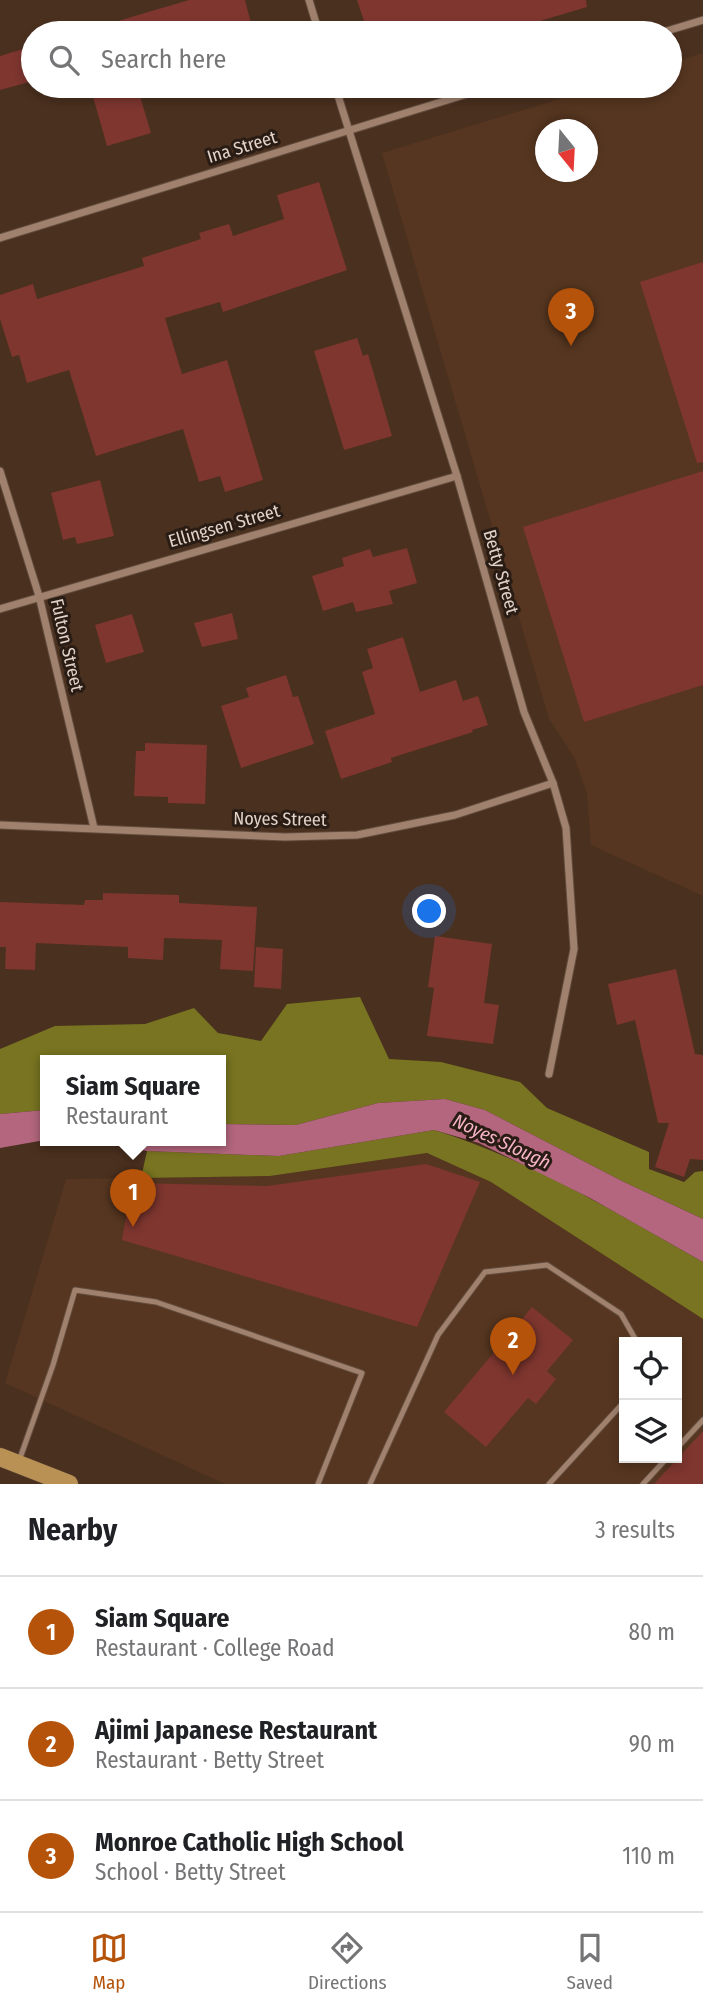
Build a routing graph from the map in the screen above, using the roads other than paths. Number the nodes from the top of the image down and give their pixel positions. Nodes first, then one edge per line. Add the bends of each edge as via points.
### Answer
1 (309, 0) edge
2 (703, 20) edge
3 (315, 21) edge
4 (682, 26) edge
5 (339, 98) edge
6 (455, 98) edge
7 (349, 131) junction
8 (0, 238) edge
9 (0, 471) edge
10 (457, 476) junction
11 (39, 596) junction
12 (0, 609) edge
13 (553, 783) junction
14 (0, 825) edge
15 (94, 828) junction
16 (549, 1074) dead end
17 (634, 1337) edge
18 (619, 1407) edge
19 (703, 1420) edge
20 (682, 1443) edge
21 (0, 1457) edge
22 (18, 1463) junction
23 (662, 1463) edge
24 (69, 1484) edge
25 (318, 1484) edge
26 (370, 1484) edge
27 (549, 1484) edge
28 (643, 1484) edge

1 - 3 street
2 - 4 street
5 - 7 street, Betty Street
6 - 7 street, Ina Street
7 - 8 street, Ina Street
7 - 10 street, Betty Street
9 - 11 street, Fulton Street
10 - 11 street, Ellingsen Street
10 - 13 street, Betty Street via 524,712
11 - 12 street, Ellingsen Street
11 - 15 street, Fulton Street
13 - 15 street, Noyes Street via 455,815 357,835 285,837
13 - 16 street, Betty Street via 566,828 574,949
14 - 15 street, Noyes Street
17 - 26 lane via 621,1314 547,1265 485,1272 438,1335
18 - 27 lane
19 - 20 lane
21 - 22 main road
22 - 24 main road
22 - 25 lane via 75,1290 156,1302 362,1373
23 - 28 lane

